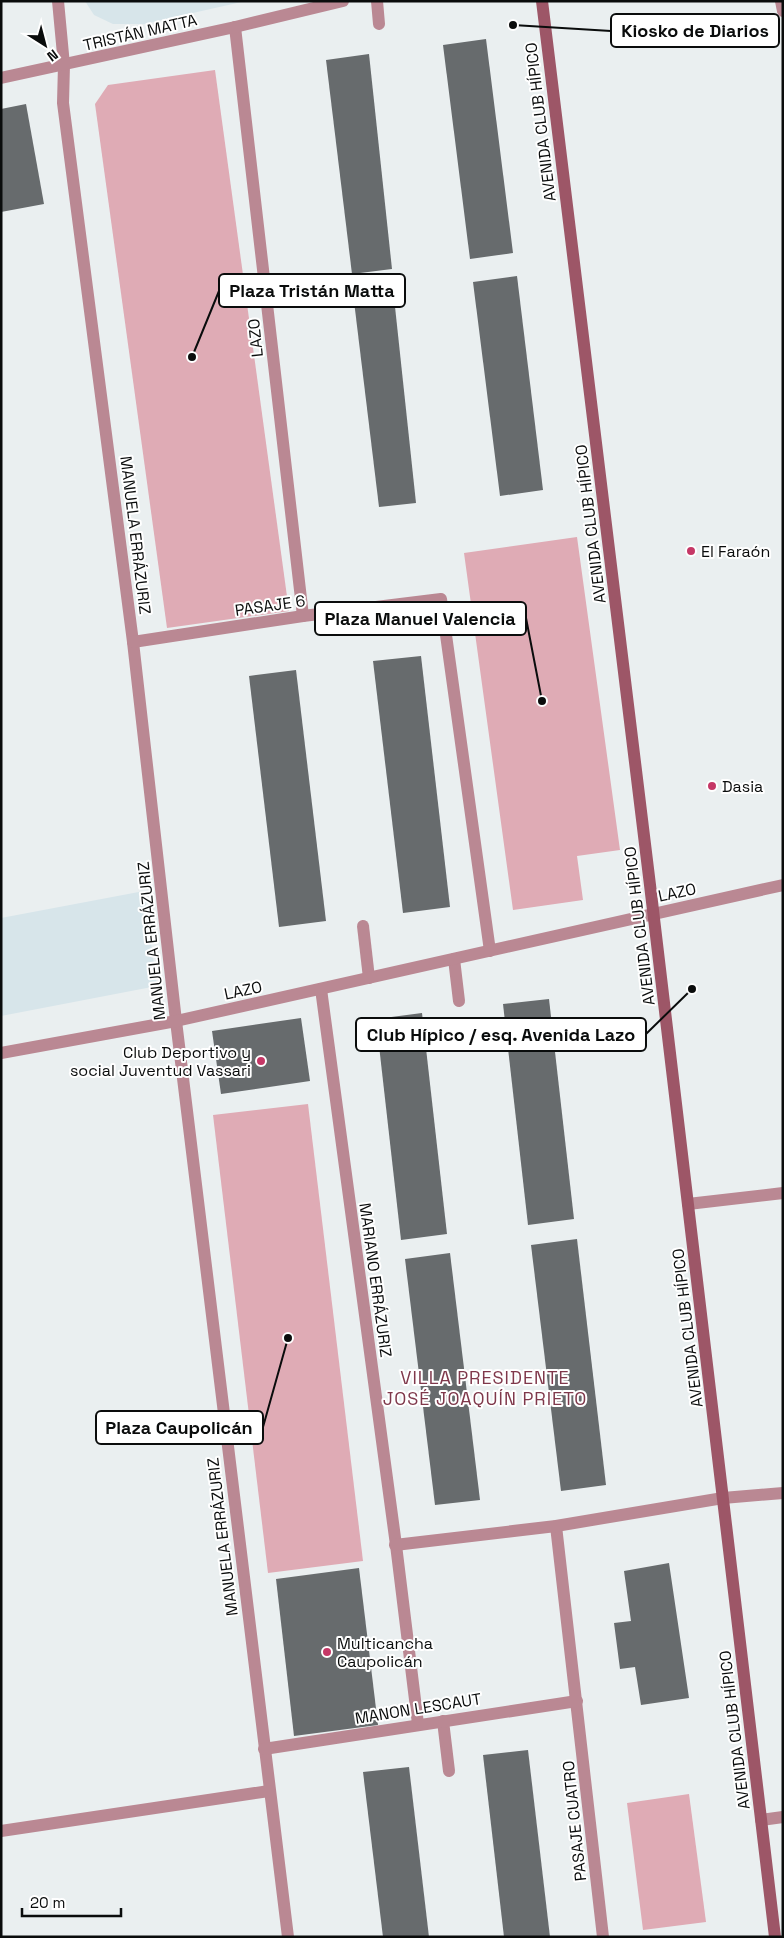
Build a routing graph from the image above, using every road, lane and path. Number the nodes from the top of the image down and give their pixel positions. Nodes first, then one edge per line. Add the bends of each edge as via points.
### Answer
1 (58, 1) edge
2 (343, 1) edge
3 (377, 1) edge
4 (542, 1) edge
5 (781, 1) edge
6 (783, 11) edge
7 (379, 24) dead end
8 (236, 27) junction
9 (64, 65) junction
10 (1, 78) edge
11 (303, 616) junction
12 (133, 642) junction
13 (783, 885) edge
14 (654, 914) junction
15 (363, 926) dead end
16 (490, 951) junction
17 (454, 959) junction
18 (369, 978) junction
19 (321, 989) junction
20 (459, 1001) dead end
21 (176, 1021) junction
22 (1, 1053) edge
23 (783, 1192) edge
24 (688, 1204) junction
25 (783, 1493) edge
26 (723, 1498) junction
27 (556, 1526) junction
28 (395, 1545) junction
29 (577, 1701) junction
30 (443, 1721) junction
31 (418, 1724) junction
32 (264, 1749) junction
33 (449, 1771) dead end
34 (269, 1791) junction
35 (783, 1817) edge
36 (761, 1820) junction
37 (1, 1831) edge
38 (288, 1937) edge
39 (603, 1937) edge
40 (775, 1937) edge

1 - 9 street, MANUELA ERRÁZURIZ
2 - 8 street, TRISTÁN MATTA
3 - 7 street
4 - 14 main road, AVENIDA CLUB HÍPICO
5 - 6 street
8 - 9 street, TRISTÁN MATTA
8 - 11 street, LAZO
9 - 10 street, TRISTÁN MATTA
9 - 12 street, MANUELA ERRÁZURIZ via 63,103
11 - 12 street, PASAJE 6
11 - 16 street, PASAJE 6 via 441,600
12 - 21 street, MANUELA ERRÁZURIZ
13 - 14 street, LAZO
14 - 16 street, LAZO
14 - 24 main road, AVENIDA CLUB HÍPICO
15 - 18 street
16 - 17 street, LAZO
17 - 18 street, LAZO
17 - 20 street
18 - 19 street, LAZO
19 - 21 street, LAZO
19 - 28 street, MARIANO ERRÁZURIZ
21 - 22 street, LAZO
21 - 32 street, MANUELA ERRÁZURIZ
23 - 24 street
24 - 26 main road, AVENIDA CLUB HÍPICO
25 - 26 street
26 - 27 street
26 - 36 main road, AVENIDA CLUB HÍPICO
27 - 28 street
27 - 29 street, PASAJE CUATRO
28 - 31 street, MARIANO ERRÁZURIZ
29 - 30 street, MANON LESCAUT
29 - 39 street, PASAJE CUATRO
30 - 31 street, MANON LESCAUT
30 - 33 street
31 - 32 street, MANON LESCAUT
32 - 34 street, MANUELA ERRÁZURIZ
34 - 37 street
34 - 38 street, MANUELA ERRÁZURIZ
35 - 36 street
36 - 40 main road, AVENIDA CLUB HÍPICO

